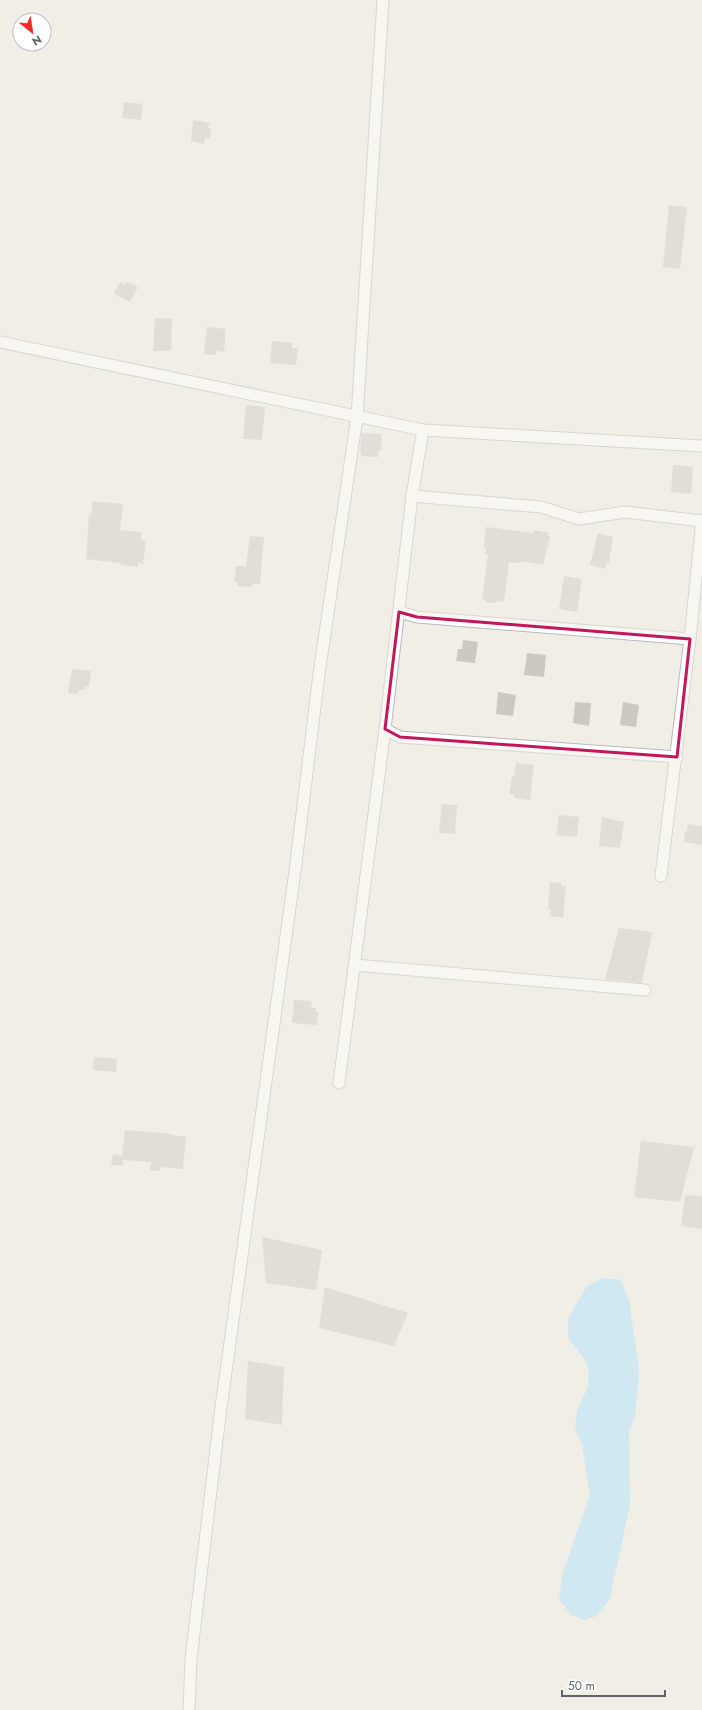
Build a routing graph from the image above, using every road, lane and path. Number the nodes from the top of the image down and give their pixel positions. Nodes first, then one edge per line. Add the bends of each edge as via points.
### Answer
1 (383, 0) edge
2 (0, 342) edge
3 (357, 417) junction
4 (423, 430) junction
5 (702, 446) edge
6 (412, 496) junction
7 (702, 521) edge
8 (399, 612) junction
9 (690, 639) junction
10 (385, 729) junction
11 (677, 757) junction
12 (661, 876) dead end
13 (355, 965) junction
14 (645, 990) dead end
15 (339, 1082) dead end
16 (189, 1710) edge

1 - 3 street
2 - 3 street
3 - 4 street
3 - 16 street via 224,1384 191,1659
4 - 5 street
4 - 6 street
6 - 7 street via 541,507 579,518 625,512
6 - 8 street
7 - 9 street
8 - 9 street via 417,617
8 - 10 street
9 - 11 street
10 - 11 street via 400,737
10 - 13 street
11 - 12 street
13 - 14 street
13 - 15 street

